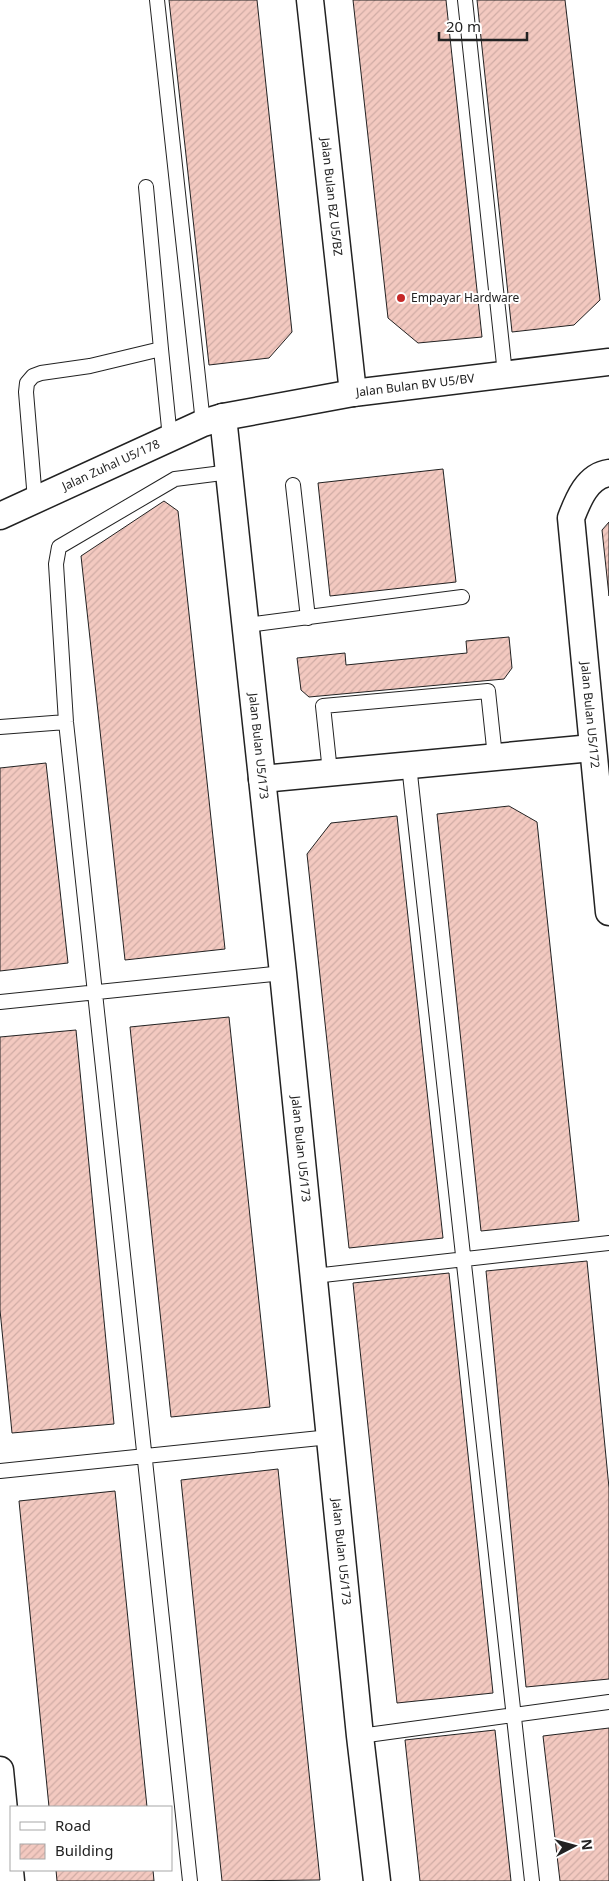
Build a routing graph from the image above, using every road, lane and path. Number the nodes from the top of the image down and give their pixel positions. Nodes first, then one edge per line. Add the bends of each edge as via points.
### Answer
1 (157, 0) edge
2 (310, 0) edge
3 (465, 0) edge
4 (146, 187) dead end
5 (161, 349) junction
6 (609, 362) edge
7 (505, 374) junction
8 (353, 393) junction
9 (213, 420) junction
10 (170, 438) junction
11 (230, 472) junction
12 (609, 473) edge
13 (292, 485) dead end
14 (35, 500) junction
15 (0, 516) edge
16 (462, 598) dead end
17 (308, 618) junction
18 (247, 626) junction
19 (66, 722) junction
20 (0, 728) edge
21 (592, 748) junction
22 (495, 757) junction
23 (409, 765) junction
24 (330, 772) junction
25 (262, 779) junction
26 (609, 912) edge
27 (283, 974) junction
28 (95, 992) junction
29 (0, 1002) edge
30 (609, 1243) edge
31 (464, 1260) junction
32 (314, 1276) junction
33 (330, 1437) junction
34 (145, 1456) junction
35 (0, 1471) edge
36 (609, 1702) edge
37 (514, 1715) junction
38 (360, 1736) junction
39 (0, 1770) edge
40 (10, 1871) edge
41 (190, 1881) edge
42 (377, 1881) edge
43 (532, 1881) edge

1 - 9 lane
2 - 8 street, Jalan Bulan BZ U5/BZ
3 - 7 lane
4 - 5 lane
5 - 10 lane
5 - 14 lane via 90,366 41,372 27,383
6 - 7 street, Jalan Bulan BV U5/BV
7 - 8 street, Jalan Bulan BV U5/BV
8 - 9 street, Jalan Bulan BV U5/BV
9 - 10 street, Jalan Zuhal U5/178
9 - 11 street, Jalan Bulan U5/173
10 - 14 street, Jalan Zuhal U5/178
11 - 18 street, Jalan Bulan U5/173
11 - 19 lane via 176,480 59,547 56,564
12 - 21 street, Jalan Bulan U5/172 via 600,474 581,492 571,518
13 - 17 lane
14 - 15 street, Jalan Zuhal U5/178
16 - 17 lane
17 - 18 lane
18 - 25 street, Jalan Bulan U5/173
19 - 20 lane
19 - 28 lane
21 - 22 street
21 - 26 street, Jalan Bulan U5/172
22 - 23 street
22 - 24 lane via 488,691 323,706
23 - 24 street
23 - 31 lane
24 - 25 street
25 - 27 street, Jalan Bulan U5/173
27 - 28 lane
27 - 32 street, Jalan Bulan U5/173
28 - 29 lane
28 - 34 lane
30 - 31 lane
31 - 32 lane
31 - 37 lane
32 - 33 street, Jalan Bulan U5/173
33 - 34 lane
33 - 38 street, Jalan Bulan U5/173
34 - 35 lane
34 - 41 lane
36 - 37 lane
37 - 38 lane
37 - 43 lane
38 - 42 street, Jalan Bulan U5/173
39 - 40 street

